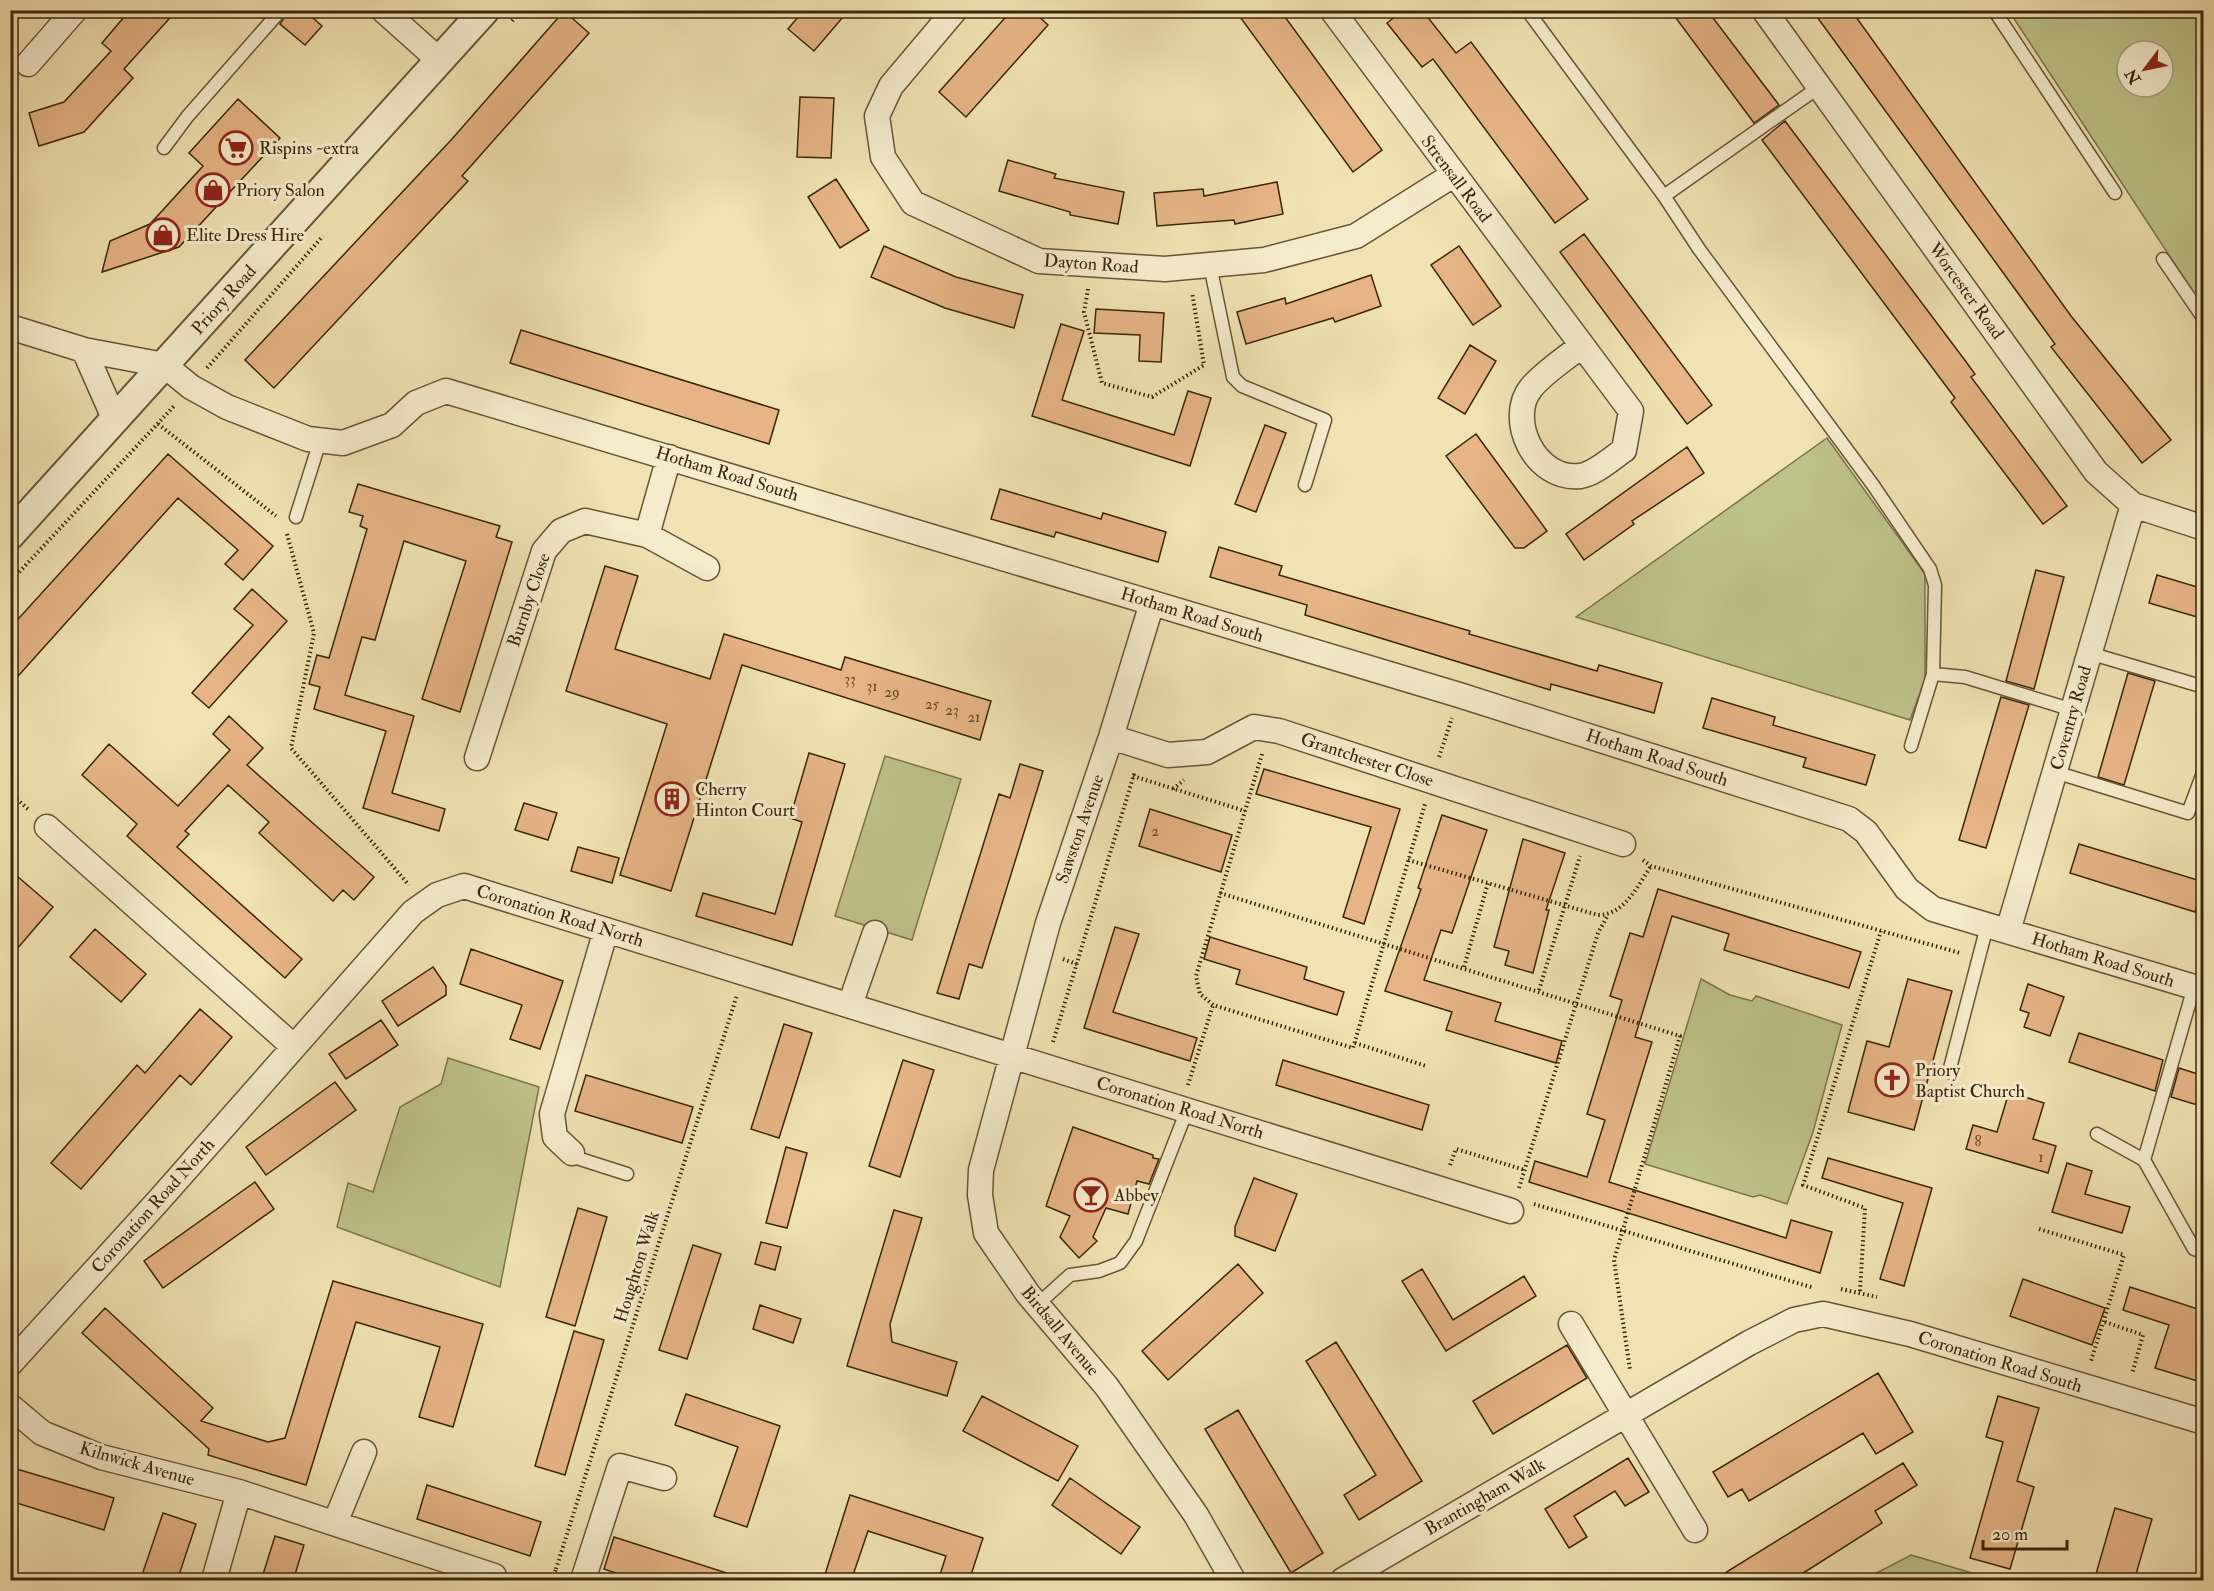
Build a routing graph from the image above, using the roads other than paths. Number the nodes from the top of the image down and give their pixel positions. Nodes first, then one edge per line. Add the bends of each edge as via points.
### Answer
1 (75, 10) edge
2 (281, 10) edge
3 (383, 10) edge
4 (1332, 10) edge
5 (1527, 10) edge
6 (1764, 10) edge
7 (1994, 10) edge
8 (947, 13) edge
9 (496, 19) edge
10 (440, 61) junction
11 (28, 64) dead end
12 (1819, 87) junction
13 (164, 148) dead end
14 (1453, 175) junction
15 (2115, 193) dead end
16 (1664, 196) junction
17 (2163, 259) dead end
18 (1200, 266) junction
19 (2204, 319) edge
20 (10, 327) edge
21 (1581, 346) junction
22 (84, 350) junction
23 (164, 365) junction
24 (114, 418) junction
25 (320, 441) junction
26 (669, 457) junction
27 (1305, 485) dead end
28 (2133, 505) junction
29 (296, 517) dead end
30 (2204, 528) edge
31 (10, 535) edge
32 (647, 535) junction
33 (707, 568) dead end
34 (1152, 603) junction
35 (2089, 653) junction
36 (1933, 674) junction
37 (2204, 687) edge
38 (2073, 710) junction
39 (1112, 737) junction
40 (1911, 746) dead end
41 (477, 758) dead end
42 (2204, 770) edge
43 (2055, 772) junction
44 (47, 827) dead end
45 (1623, 844) road end
46 (1997, 929) junction
47 (606, 930) junction
48 (875, 933) dead end
49 (2199, 988) edge
50 (850, 1005) junction
51 (294, 1047) junction
52 (1011, 1056) junction
53 (1949, 1072) dead end
54 (1192, 1100) junction
55 (2097, 1134) dead end
56 (572, 1153) joint
57 (2144, 1160) junction
58 (627, 1174) dead end
59 (1514, 1205) road end
60 (2204, 1252) edge
61 (1037, 1305) junction
62 (1794, 1320) joint
63 (1571, 1324) dead end
64 (10, 1364) edge
65 (10, 1406) edge
66 (1627, 1414) junction
67 (2204, 1422) edge
68 (364, 1452) dead end
69 (664, 1478) dead end
70 (239, 1492) junction
71 (335, 1522) junction
72 (1695, 1530) dead end
73 (458, 1573) edge
74 (494, 1576) dead end
75 (214, 1581) edge
76 (583, 1581) edge
77 (1233, 1581) edge
78 (1343, 1581) edge

1 - 11 street
2 - 13 lane
3 - 10 street
4 - 14 street, Strensall Road
5 - 16 lane
6 - 12 street, Worcester Road
7 - 15 lane
8 - 18 street, Dayton Road via 891,86 877,116 883,157 913,203 1039,261 1165,269
9 - 10 street, Priory Road
10 - 23 street, Priory Road
12 - 16 lane
12 - 28 street, Worcester Road via 2097,472
14 - 18 street, Dayton Road via 1356,236 1264,260
14 - 21 street, Strensall Road
16 - 36 lane via 1930,568 1935,585
17 - 19 lane
18 - 27 lane via 1233,377 1242,386 1324,420
20 - 22 street
21 - 21 street, Strensall Road via 1631,411 1624,450 1581,476 1550,471 1528,448 1522,408 1531,388
22 - 23 street
22 - 24 street
23 - 24 street, Priory Road
23 - 25 street, Hotham Road South via 191,387 227,407
24 - 31 street, Priory Road
25 - 26 street, Hotham Road South via 343,443 392,425 416,403 446,391
25 - 29 lane
26 - 32 street
26 - 34 street, Hotham Road South
28 - 30 street, Worcester Road
28 - 35 street, Coventry Road
32 - 33 street, Burnby Close
32 - 41 street, Burnby Close via 585,521 561,531 544,551
34 - 39 street, Sawston Avenue
34 - 46 street, Hotham Road South via 1849,819 1866,832 1907,889 1933,909
35 - 37 lane
35 - 38 street, Coventry Road
36 - 38 lane via 1965,677
36 - 40 lane
38 - 43 street, Coventry Road
39 - 45 street, Grantchester Close via 1168,755 1208,752 1254,727 1270,729
39 - 52 street, Sawston Avenue via 1048,923
42 - 43 lane via 2188,813
43 - 46 street, Coventry Road
44 - 51 street
46 - 49 street, Hotham Road South
46 - 53 lane via 1978,958
47 - 50 street, Coronation Road North
47 - 51 street, Coronation Road North via 464,886 437,895 413,912
47 - 56 street via 552,1114 555,1137
48 - 50 street
49 - 57 lane
50 - 52 street, Coronation Road North
51 - 64 street, Coronation Road North
52 - 54 street, Coronation Road North
52 - 61 street, Birdsall Avenue via 981,1170 980,1195 986,1233
54 - 59 street, Coronation Road North
54 - 61 lane via 1136,1241 1120,1263 1070,1275
55 - 57 lane
56 - 58 lane
57 - 60 lane via 2194,1249
61 - 77 street, Birdsall Avenue via 1107,1387 1196,1515
62 - 66 street, Brantingham Walk
62 - 67 street, Coronation Road South via 1823,1314 1910,1334
63 - 66 street
65 - 70 street, Kilnwick Avenue via 42,1432 101,1457
66 - 72 street
66 - 78 street, Brantingham Walk
68 - 71 street
69 - 76 street via 620,1466
70 - 71 street, Kilnwick Avenue
70 - 75 street
71 - 73 street, Kilnwick Avenue
73 - 74 street, Kilnwick Avenue

